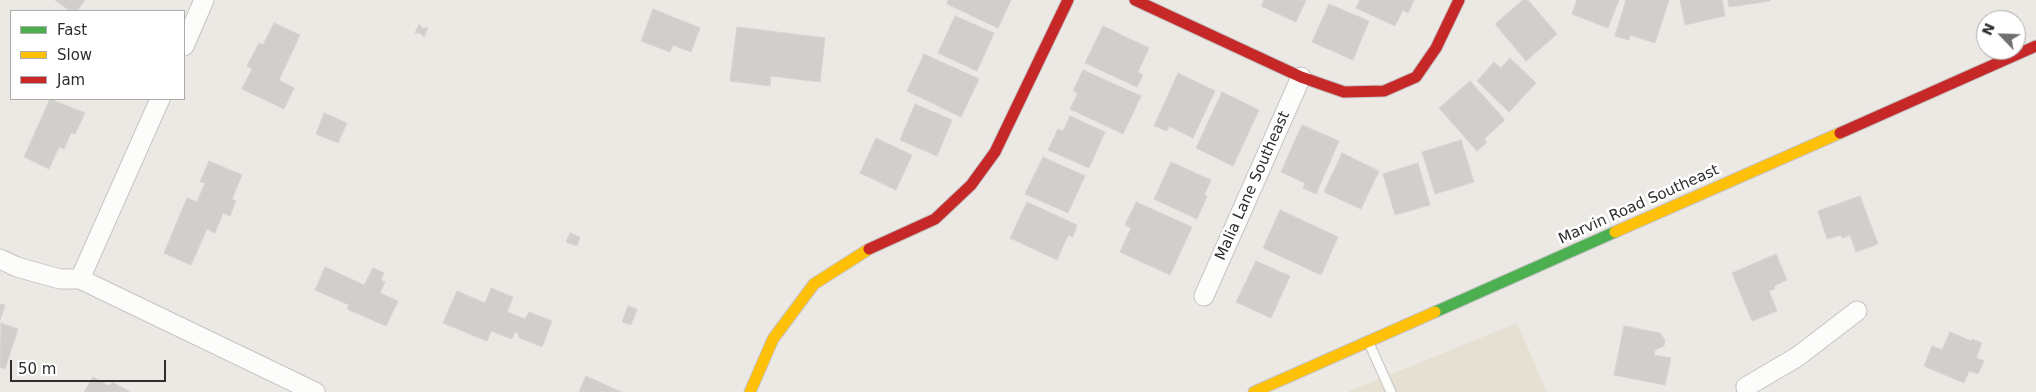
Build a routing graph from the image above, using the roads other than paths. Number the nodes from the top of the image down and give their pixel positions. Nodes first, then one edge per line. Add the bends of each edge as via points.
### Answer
1 (204, 0) edge
2 (1068, 0) edge
3 (1135, 0) edge
4 (1459, 0) edge
5 (185, 44) edge
6 (2036, 46) edge
7 (1302, 77) junction
8 (160, 100) edge
9 (0, 259) edge
10 (80, 279) junction
11 (1204, 296) dead end
12 (1857, 311) dead end
13 (1368, 341) junction
14 (315, 392) edge
15 (750, 392) edge
16 (1254, 392) edge
17 (1391, 392) edge
18 (1747, 392) edge

1 - 5 street
2 - 15 street via 995,152 971,185 935,220 864,252 814,284 773,339
3 - 7 street
4 - 7 street via 1436,48 1416,77 1384,91 1344,92
6 - 13 street, Marvin Road Southeast
7 - 11 street, Malia Lane Southeast
8 - 10 street
9 - 10 street via 60,279
10 - 14 street
12 - 18 street via 1797,357 1746,387
13 - 16 street, Marvin Road Southeast
13 - 17 lane

